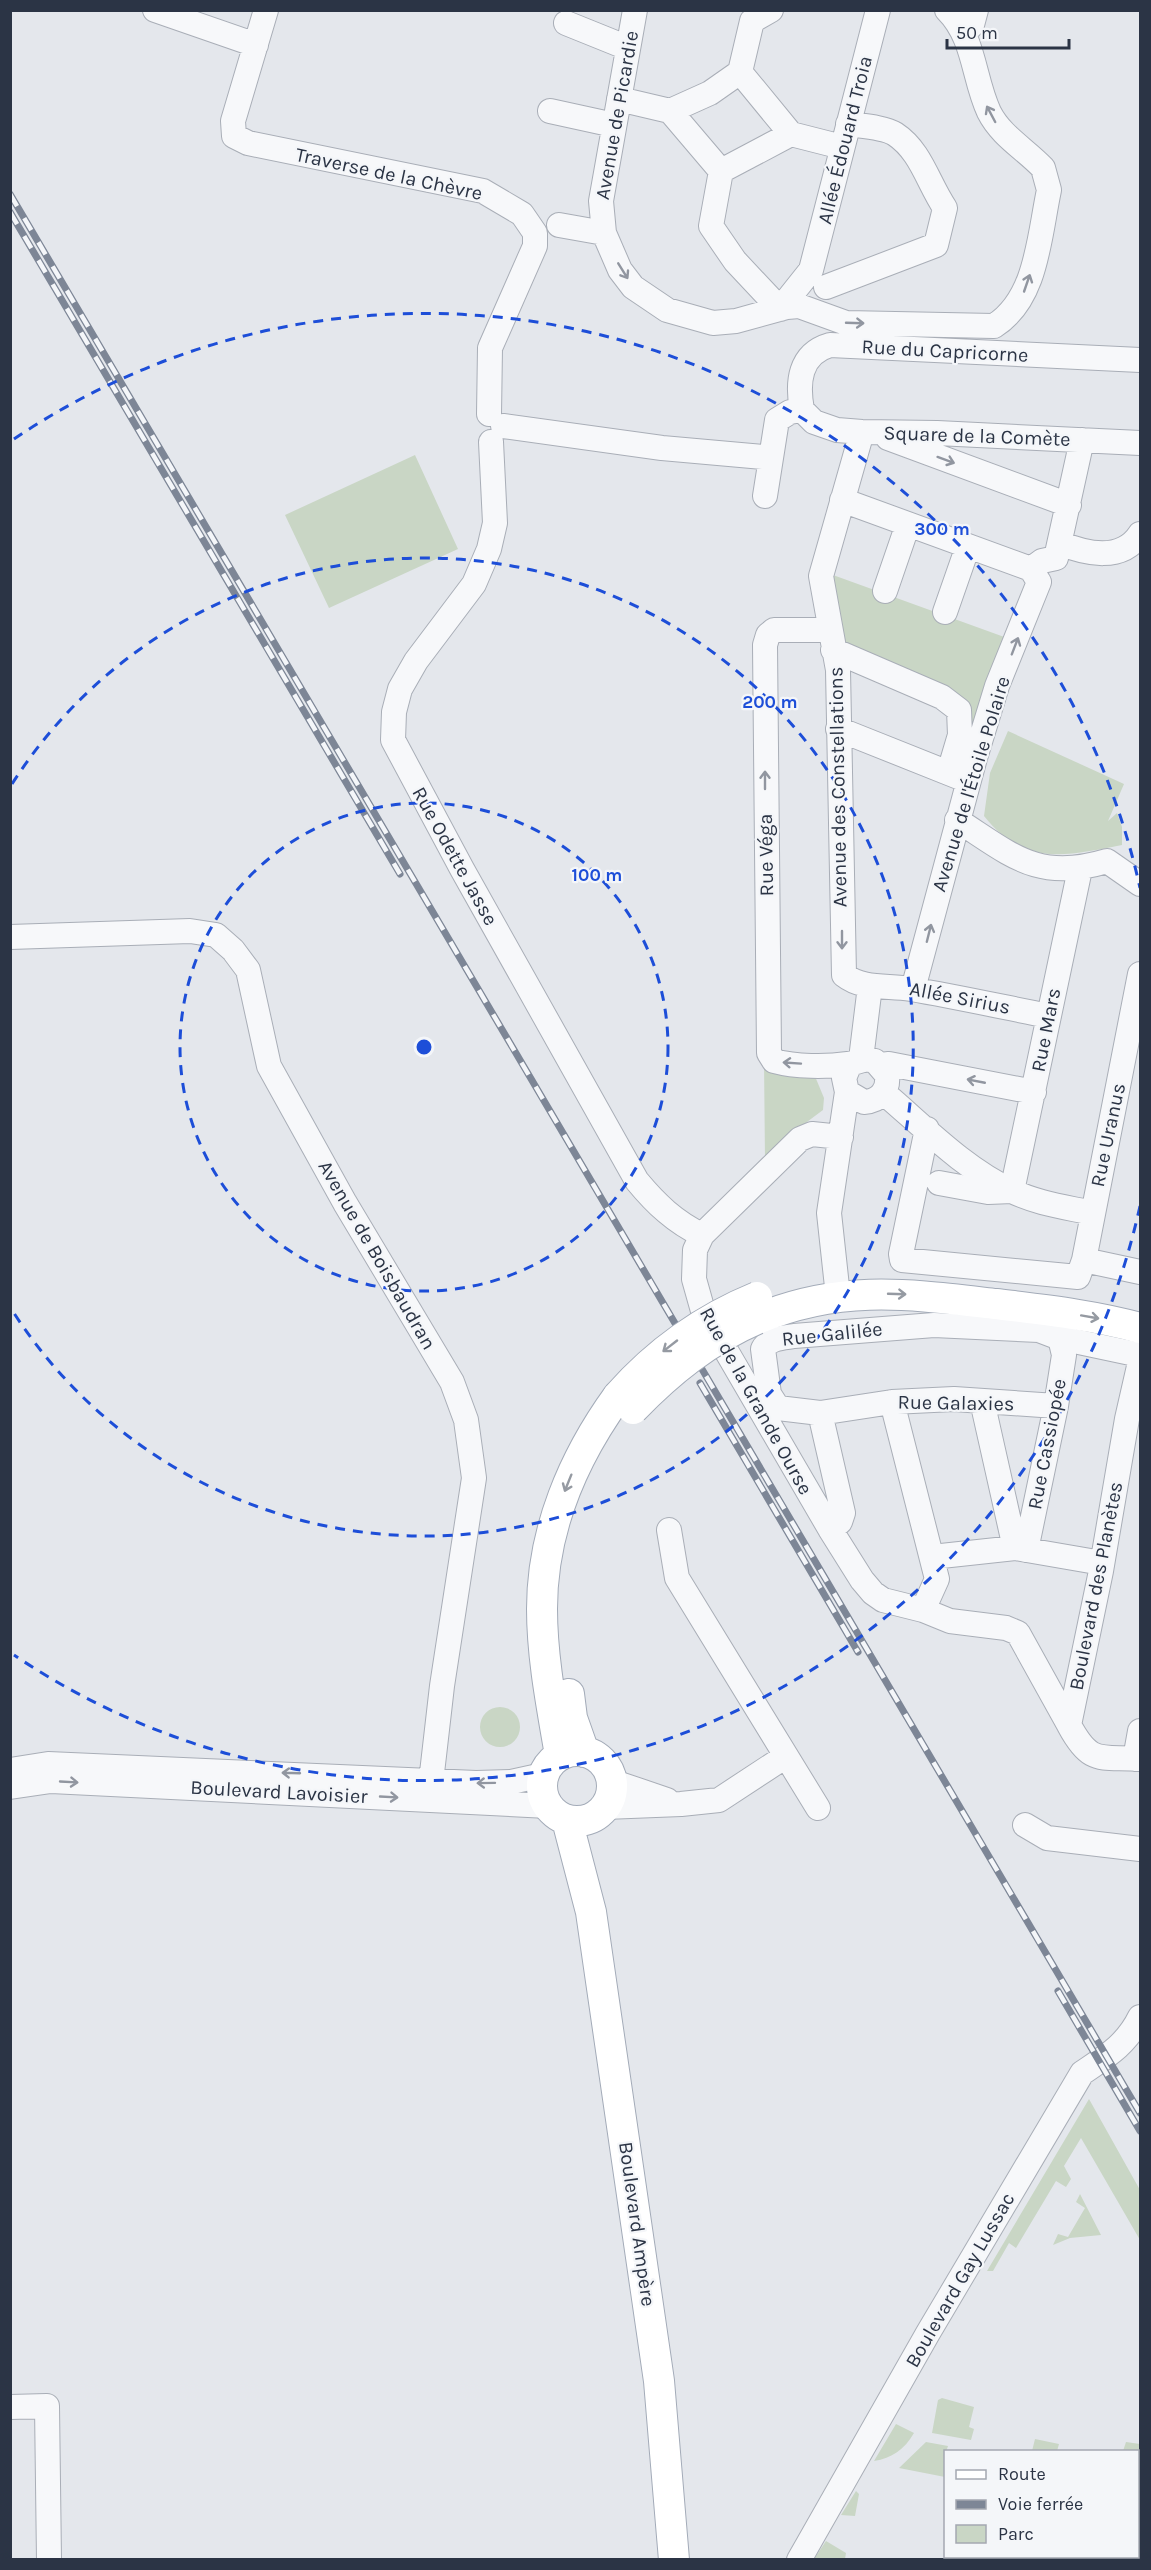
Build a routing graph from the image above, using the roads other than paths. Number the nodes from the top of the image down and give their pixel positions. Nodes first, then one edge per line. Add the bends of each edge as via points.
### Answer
1 (155, 10) edge
2 (266, 10) edge
3 (635, 10) edge
4 (878, 10) edge
5 (947, 10) edge
6 (976, 10) edge
7 (756, 14) edge
8 (566, 23) dead end
9 (964, 33) junction
10 (256, 45) junction
11 (628, 48) junction
12 (740, 72) junction
13 (619, 99) junction
14 (550, 111) dead end
15 (670, 111) junction
16 (614, 124) junction
17 (791, 134) junction
18 (845, 135) junction
19 (721, 171) junction
20 (559, 225) dead end
21 (604, 233) junction
22 (819, 279) junction
23 (799, 309) junction
24 (1140, 360) edge
25 (802, 410) junction
26 (494, 427) junction
27 (866, 432) junction
28 (1082, 440) junction
29 (1140, 443) edge
30 (763, 457) dead end
31 (765, 496) dead end
32 (842, 500) junction
33 (1069, 505) junction
34 (908, 524) junction
35 (1140, 534) edge
36 (968, 546) junction
37 (1058, 550) junction
38 (1035, 575) junction
39 (885, 591) dead end
40 (945, 612) dead end
41 (831, 640) junction
42 (838, 729) junction
43 (958, 777) junction
44 (957, 820) junction
45 (1080, 869) junction
46 (1140, 884) edge
47 (10, 937) edge
48 (1140, 974) edge
49 (870, 986) junction
50 (913, 989) junction
51 (1049, 1016) junction
52 (864, 1062) junction
53 (847, 1092) junction
54 (1034, 1092) junction
55 (877, 1097) junction
56 (927, 1129) junction
57 (841, 1137) junction
58 (939, 1183) dead end
59 (1012, 1191) junction
60 (1092, 1213) junction
61 (702, 1234) junction
62 (1084, 1260) junction
63 (1140, 1272) edge
64 (837, 1286) junction
65 (1140, 1308) edge
66 (1140, 1328) edge
67 (1060, 1338) junction
68 (1140, 1355) edge
69 (1140, 1362) edge
70 (982, 1401) junction
71 (892, 1402) junction
72 (1056, 1406) junction
73 (820, 1413) junction
74 (1134, 1421) edge
75 (830, 1529) junction
76 (669, 1530) dead end
77 (1020, 1549) junction
78 (932, 1557) junction
79 (1102, 1563) junction
80 (923, 1610) junction
81 (1069, 1725) junction
82 (1140, 1731) edge
83 (786, 1756) junction
84 (1138, 1759) edge
85 (562, 1761) junction
86 (10, 1770) edge
87 (10, 1787) edge
88 (430, 1789) junction
89 (585, 1806) junction
90 (818, 1808) dead end
91 (1025, 1825) dead end
92 (1140, 1849) edge
93 (1140, 2017) edge
94 (10, 2407) edge
95 (49, 2559) edge
96 (674, 2559) edge
97 (799, 2559) edge

1 - 10 street
2 - 10 street
3 - 11 street, Avenue de Picardie
4 - 18 street, Allée Édouard Troia
5 - 9 street
6 - 9 street via 972,25
7 - 12 street
8 - 11 street
23 -> 9 street via 846,323 978,328 994,326 1018,304 1028,286 1049,190 1048,177 994,122
10 - 26 street, Traverse de la Chèvre via 233,121 234,136 248,143 483,190 522,214 535,233 535,246 490,348
11 - 13 street, Avenue de Picardie
12 - 15 street via 710,93
12 - 17 street
13 - 15 street
13 - 16 street, Avenue de Picardie
14 - 16 street
15 - 19 street
16 - 21 street, Avenue de Picardie via 601,201
17 - 18 street
17 - 19 street
18 - 22 street, Allée Édouard Troia
18 - 22 street via 894,133 922,164 945,208 936,245
19 - 23 street via 711,226 735,261
20 - 21 street
21 -> 23 street, Avenue de Picardie via 620,270 633,287 668,310 713,322
22 - 23 street, Allée Édouard Troia
22 - 23 street, Allée Édouard Troia
24 - 25 street, Rue du Capricorne via 830,345 805,362 799,384
25 - 27 street, Square de la Comète via 814,422 837,430
25 - 31 street via 777,420
26 - 30 street
26 - 61 street, Rue Odette Jasse via 495,524 489,549 474,584 416,661 400,689 393,740 637,1181 670,1215
27 - 28 street, Square de la Comète
27 - 32 street, Avenue des Constellations
27 -> 33 street, Square de la Comète
28 - 29 street, Square de la Comète
28 - 33 street, Square de la Comète
32 - 34 street
32 - 41 street, Avenue des Constellations via 821,576
33 - 37 street
34 - 36 street
34 - 39 street
35 - 37 street via 1128,548 1112,553
36 - 38 street
36 - 40 street
37 - 38 street, Avenue de l'Étoile Polaire via 1051,578
43 -> 38 street, Avenue de l'Étoile Polaire via 997,686
41 - 42 street, Avenue des Constellations via 838,670
41 - 43 street via 942,697 959,710
52 -> 41 street, Rue Véga via 787,1064 774,1061 769,1053 765,645 774,630
42 - 43 street
42 -> 49 street, Avenue des Constellations via 842,966 844,975 853,982
43 - 44 street, Avenue de l'Étoile Polaire
44 - 45 street via 991,845 1022,861
50 -> 44 street, Avenue de l'Étoile Polaire
45 - 46 street via 1107,861
45 - 51 street, Rue Mars
47 - 88 street, Avenue de Boisbaudran via 190,931 216,935 233,950 248,970 269,1066 452,1382 466,1420 474,1478
48 - 60 street, Rue Uranus
49 - 50 street, Allée Sirius
49 - 52 street
50 - 51 street, Allée Sirius
51 - 54 street, Rue Mars
52 - 53 street via 844,1078
54 -> 52 street
52 - 55 street via 888,1081
53 - 55 street via 857,1101
53 - 57 street
54 - 59 street, Rue Mars
55 - 56 street
55 - 57 street via 852,1118
56 - 59 street via 961,1159
56 - 62 street via 902,1260 1078,1277
57 - 61 street via 812,1134 800,1138
57 - 64 street via 829,1213
58 - 59 street via 988,1192
59 - 60 street
60 - 62 street, Rue Uranus
61 - 75 street, Rue de la Grande Ourse via 695,1250 694,1279 703,1311
62 - 63 street
64 - 65 main road via 888,1274 920,1275 1086,1295
64 -> 66 main road via 1065,1312
64 - 85 main road, bridge via 757,1308 733,1307 679,1339 639,1372 626,1403 579,1456 551,1536 542,1609
67 - 68 street, Rue Galilée
67 - 72 street, Rue Cassiopée via 1064,1355
67 - 73 street, Rue Galilée via 1039,1330 934,1325 794,1336 766,1343 763,1349 771,1401 778,1408
69 - 74 street, Boulevard des Planètes
70 - 71 street, Rue Galaxies
70 - 72 street, Rue Galaxies
70 - 77 street
71 - 73 street, Rue Galaxies
71 - 78 street
72 - 77 street, Rue Cassiopée
73 - 75 street via 843,1513 840,1522
74 - 79 street, Boulevard des Planètes
75 - 80 street via 873,1593 883,1600
76 - 83 street via 677,1578
77 - 78 street
77 - 79 street
78 - 80 street via 937,1578
79 - 81 street, Boulevard des Planètes
80 - 81 street via 950,1621 1018,1633
81 - 84 street via 1090,1754
82 - 84 street
83 - 89 street, Boulevard Lavoisier via 720,1800
83 - 90 street
85 -> 88 street, Boulevard Lavoisier via 511,1782
85 - 89 main road via 542,1791
85 - 89 main road via 597,1758 607,1768
88 -> 86 street, Boulevard Lavoisier via 48,1764
87 -> 88 street, Boulevard Lavoisier via 51,1781
88 - 89 street, Boulevard Lavoisier
89 - 96 main road, Boulevard Ampère via 587,1891 659,2381
91 - 92 street via 1047,1838
93 - 97 street, Boulevard Gay Lussac via 1131,2036 1082,2073
94 - 95 street via 47,2406

